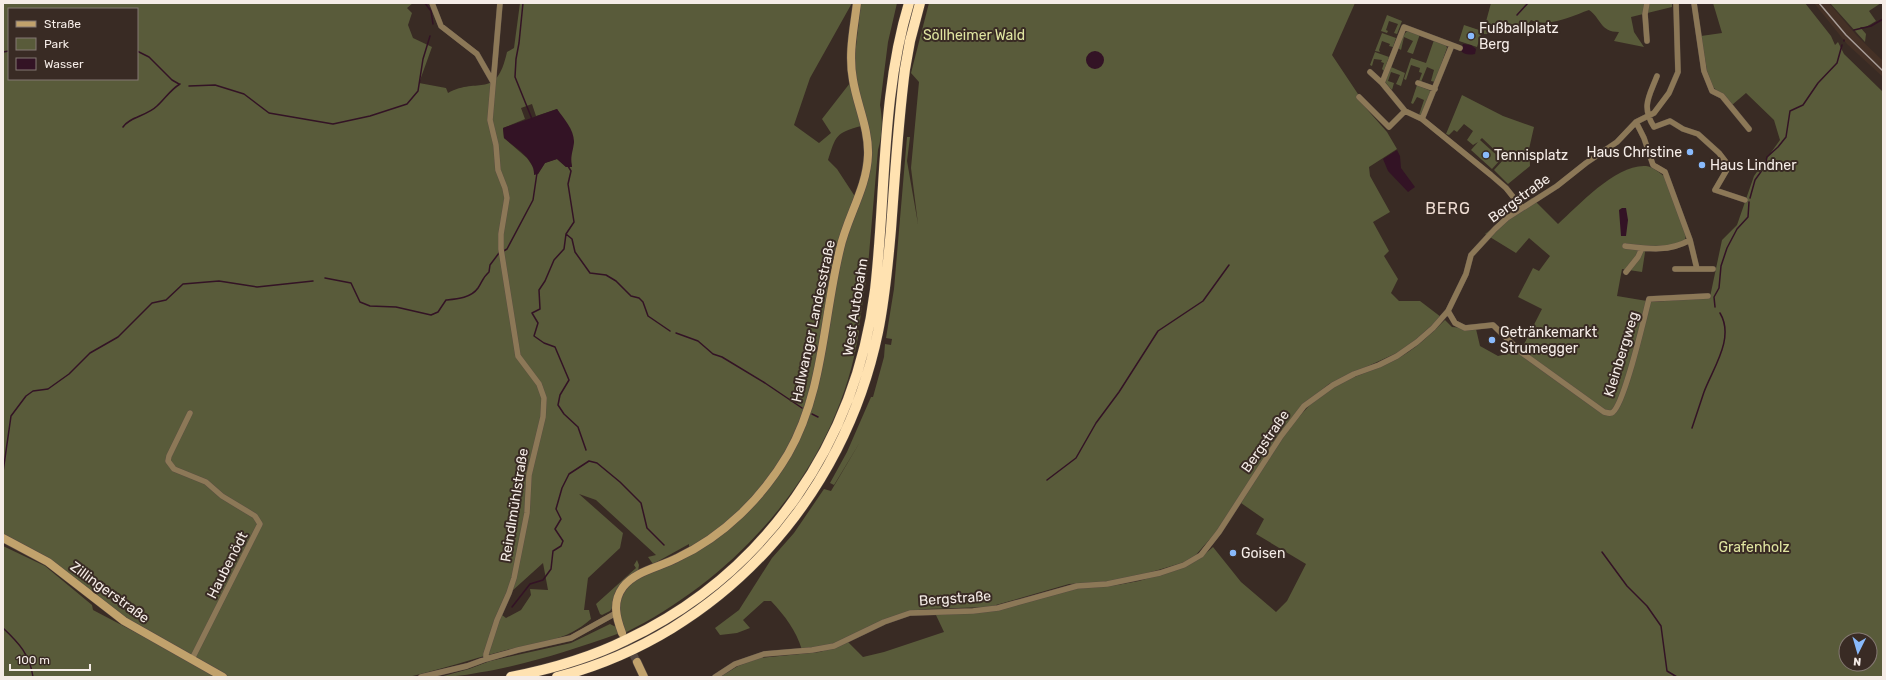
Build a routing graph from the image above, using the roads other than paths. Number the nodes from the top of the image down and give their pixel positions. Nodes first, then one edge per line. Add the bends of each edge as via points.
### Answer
1 (432, 3) edge
2 (500, 3) edge
3 (857, 3) edge
4 (909, 3) edge
5 (920, 3) edge
6 (1647, 3) edge
7 (1676, 3) edge
8 (1694, 3) edge
9 (1647, 41) dead end
10 (1452, 45) junction
11 (1460, 48) dead end
12 (1370, 72) dead end
13 (1657, 76) dead end
14 (493, 82) junction
15 (1382, 83) junction
16 (1418, 83) dead end
17 (1435, 89) junction
18 (1359, 97) dead end
19 (1405, 111) junction
20 (1648, 116) junction
21 (1422, 119) junction
22 (1636, 122) junction
23 (1749, 129) dead end
24 (1746, 200) dead end
25 (1522, 208) junction
26 (1690, 240) junction
27 (1625, 246) dead end
28 (1642, 248) junction
29 (1675, 269) dead end
30 (1697, 269) junction
31 (1713, 269) dead end
32 (1626, 272) dead end
33 (1708, 296) dead end
34 (1448, 311) junction
35 (190, 413) dead end
36 (3, 538) edge
37 (616, 613) junction
38 (622, 633) dead end
39 (192, 659) junction
40 (486, 659) junction
41 (637, 662) tunnel mouth
42 (223, 677) edge
43 (421, 677) edge
44 (512, 677) edge
45 (557, 677) edge
46 (644, 677) edge
47 (715, 677) edge

1 - 14 street via 441,26 477,54
2 - 14 street, Reindlmühlstraße
3 - 37 street, Hallwanger Landesstraße via 851,69 868,137 868,165 839,250 819,369 805,418 779,468 754,500 724,528 694,549 628,582 618,598
4 - 44 highway, West Autobahn via 901,32 892,87 870,322 859,372 838,425 818,463 795,500 776,524 725,576 701,596 666,620 613,646 561,665
5 - 45 highway, West Autobahn via 905,69 887,273 879,331 859,403 832,460 806,503 786,529 760,558 716,597 644,643 597,664
6 - 9 street
7 - 20 street, Bergstraße via 1678,72 1666,97 1657,110
8 - 23 street via 1707,81 1712,91 1722,96
10 - 11 street
10 - 15 street via 1404,26
10 - 17 street
12 - 15 street
13 - 20 street via 1646,105
14 - 40 street, Reindlmühlstraße via 490,120 498,170 506,188 507,198 501,234 502,252 518,356 539,384 544,398 543,417 529,475 527,514 514,578 497,620
15 - 19 street
16 - 17 street
17 - 21 street
18 - 19 street via 1389,127
19 - 21 street
20 - 22 street, Bergstraße
20 - 24 street via 1654,127 1670,121 1698,134 1719,152 1729,166 1715,190
21 - 25 street via 1506,188
22 - 25 street, Bergstraße via 1617,142
22 - 26 street via 1653,165 1665,172
25 - 34 street, Bergstraße via 1495,229 1471,255 1466,274
26 - 28 street via 1671,248
26 - 30 street
27 - 28 street
28 - 32 street
29 - 30 street
30 - 31 street
33 - 34 street, Kleinbergweg via 1649,299 1634,359 1617,406 1610,413 1604,412 1522,352 1493,325 1465,328 1455,324
34 - 47 street, Bergstraße via 1417,342 1397,356 1333,384 1304,406 1213,541 1201,555 1184,565 1128,581 1077,586 998,608 910,614 884,622 834,646 764,654 735,664
35 - 39 street, Haubenödt via 169,456 169,465 206,482 222,496 255,516 260,524
36 - 39 street, Zillingerstraße via 48,562 124,622
37 - 38 street
37 - 40 street via 571,638
39 - 42 street, Zillingerstraße
40 - 43 street
41 - 46 street

